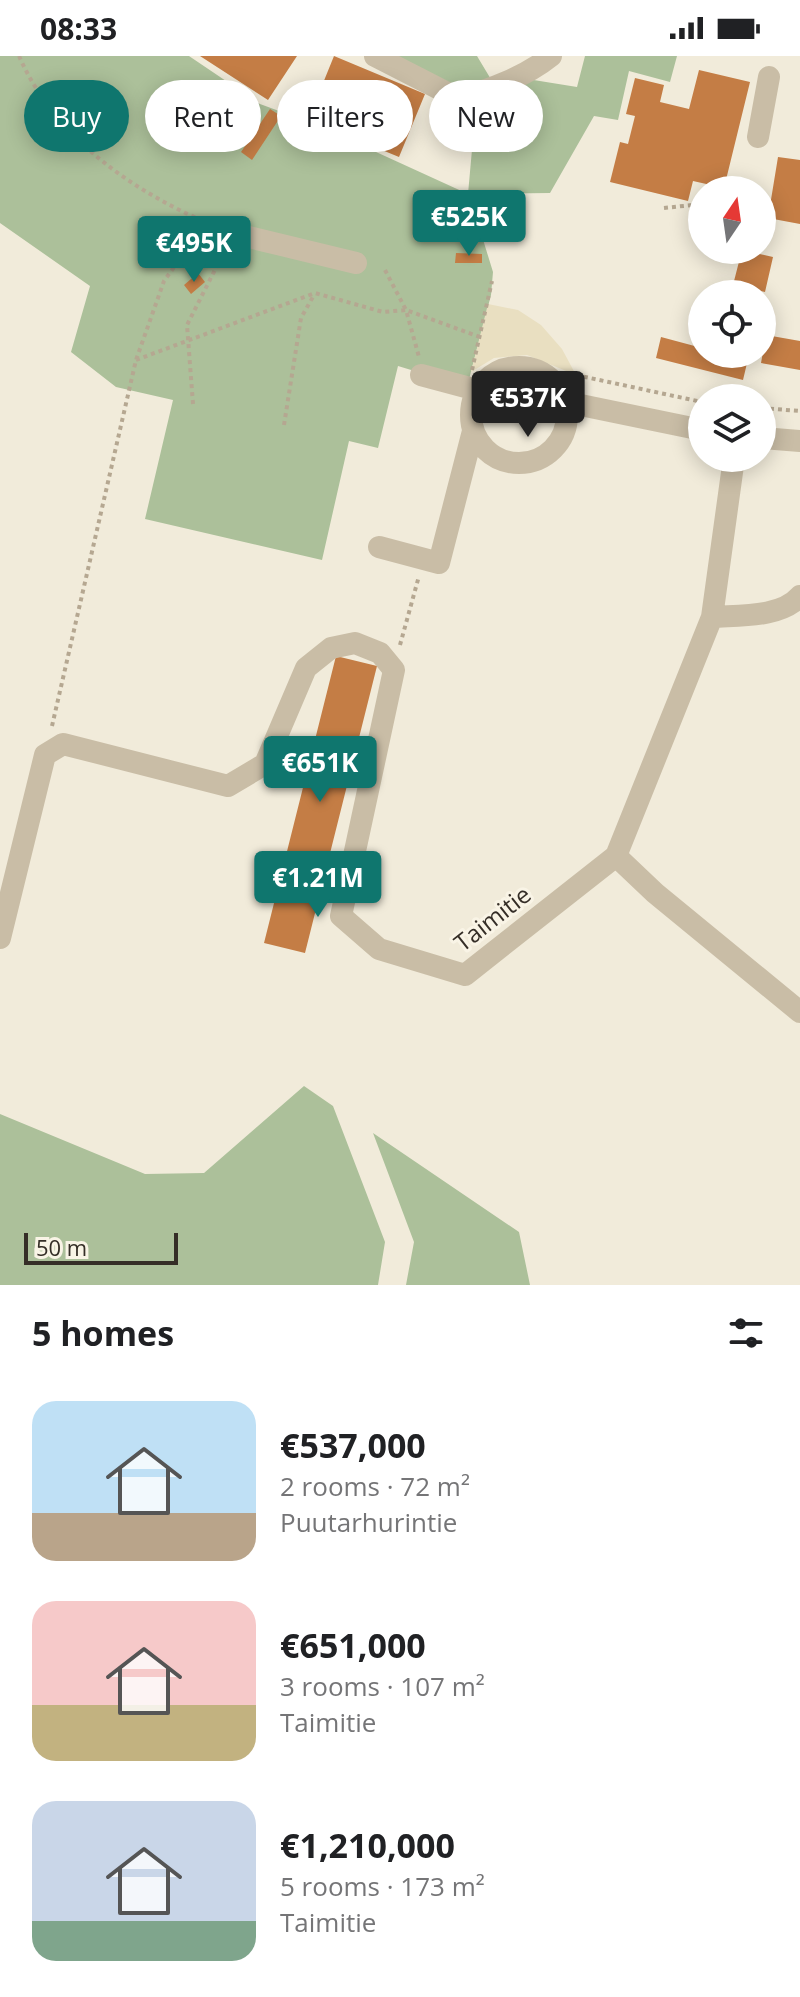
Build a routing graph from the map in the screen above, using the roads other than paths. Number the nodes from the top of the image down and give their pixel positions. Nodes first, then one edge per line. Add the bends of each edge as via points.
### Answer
1 (375, 56) edge
2 (550, 57) edge
3 (769, 77) dead end
4 (758, 137) dead end
5 (232, 233) road end
6 (356, 263) dead end
7 (421, 375) road end
8 (477, 390) junction
9 (566, 402) junction
10 (688, 427) edge
11 (473, 431) junction
12 (776, 439) edge
13 (800, 441) edge
14 (732, 472) edge
15 (379, 547) dead end
16 (800, 596) edge
17 (712, 617) junction
18 (616, 856) junction
19 (0, 938) edge
20 (800, 1012) edge

1 - 2 street via 459,99 495,87
3 - 4 street
5 - 6 street
7 - 8 street
8 - 9 street via 501,370 533,369 548,376
8 - 11 street via 470,417
9 - 10 street
9 - 11 street via 563,435 554,449 525,464 508,463 487,451
11 - 15 street via 439,563
12 - 13 street
14 - 17 street, Taimitie
16 - 17 street via 792,605 759,613
17 - 18 street, Taimitie
18 - 19 street, Taimitie via 465,975 379,949 341,916 394,670 380,653 355,643 331,648 306,668 265,764 228,786 63,744 45,755
18 - 20 street

